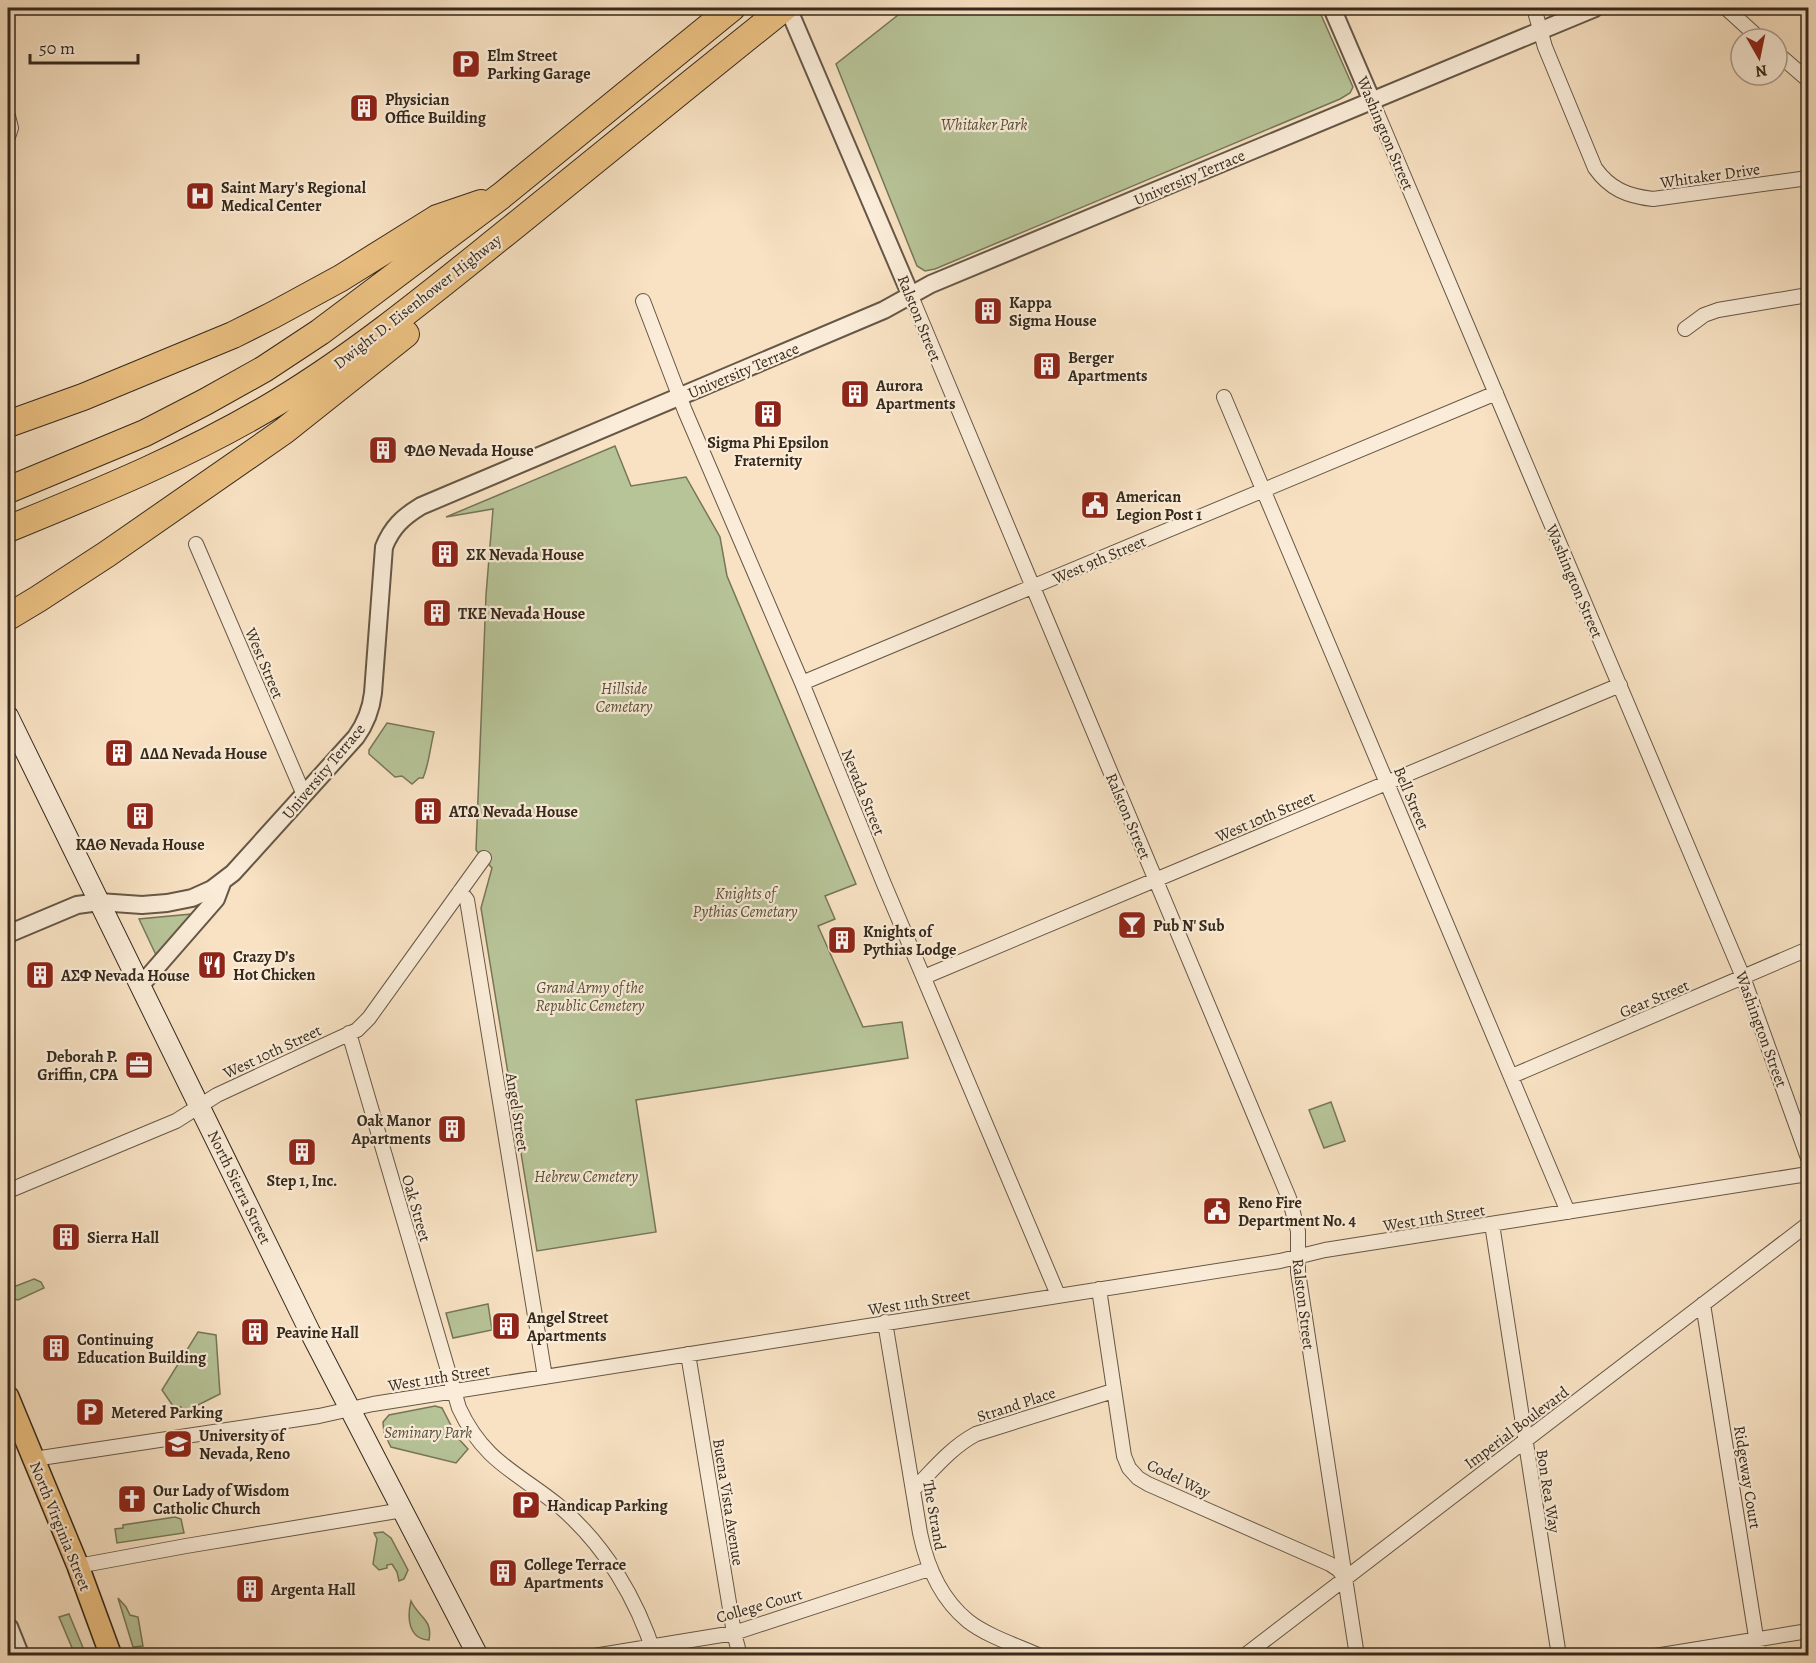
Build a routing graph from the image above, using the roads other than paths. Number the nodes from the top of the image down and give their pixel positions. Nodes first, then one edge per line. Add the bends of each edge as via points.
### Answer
1 (732, 8) edge
2 (786, 8) edge
3 (1332, 8) edge
4 (1534, 8) edge
5 (1595, 8) edge
6 (1726, 8) edge
7 (1747, 27) edge
8 (1540, 30) junction
9 (718, 61) junction
10 (1789, 63) edge
11 (1809, 80) edge
12 (1371, 101) junction
13 (8, 116) edge
14 (9, 135) edge
15 (1809, 178) edge
16 (501, 196) junction
17 (1809, 295) edge
18 (911, 296) junction
19 (643, 301) dead end
20 (1685, 329) dead end
21 (1496, 393) junction
22 (681, 396) junction
23 (1224, 397) dead end
24 (8, 424) edge
25 (8, 490) edge
26 (1264, 490) junction
27 (8, 529) edge
28 (196, 544) dead end
29 (1033, 587) junction
30 (8, 617) edge
31 (802, 683) junction
32 (1620, 685) junction
33 (8, 716) edge
34 (1388, 783) junction
35 (304, 795) junction
36 (484, 858) dead end
37 (1156, 880) junction
38 (222, 882) junction
39 (460, 891) junction
40 (99, 902) junction
41 (8, 934) edge
42 (1809, 949) edge
43 (924, 977) junction
44 (1743, 977) junction
45 (141, 985) junction
46 (349, 1033) junction
47 (1512, 1076) junction
48 (200, 1105) junction
49 (1809, 1158) edge
50 (1809, 1174) edge
51 (8, 1191) edge
52 (1568, 1212) junction
53 (1492, 1224) junction
54 (1809, 1224) edge
55 (1297, 1257) junction
56 (1099, 1289) junction
57 (1058, 1295) junction
58 (1703, 1304) junction
59 (885, 1323) junction
60 (688, 1354) junction
61 (544, 1377) junction
62 (454, 1391) junction
63 (1113, 1391) junction
64 (8, 1397) edge
65 (350, 1409) junction
66 (1525, 1441) junction
67 (34, 1459) junction
68 (913, 1490) junction
69 (403, 1510) junction
70 (78, 1566) junction
71 (929, 1569) junction
72 (1345, 1579) junction
73 (8, 1624) edge
74 (1809, 1632) edge
75 (734, 1633) junction
76 (1757, 1639) junction
77 (654, 1651) edge
78 (24, 1656) edge
79 (111, 1656) edge
80 (478, 1656) edge
81 (594, 1656) edge
82 (740, 1656) edge
83 (1040, 1656) edge
84 (1244, 1656) edge
85 (1357, 1656) edge
86 (1559, 1656) edge
87 (1654, 1656) edge
88 (1759, 1656) edge

1 - 16 highway, Dwight D. Eisenhower Highway
2 - 9 highway, Dwight D. Eisenhower Highway
2 - 18 street, Ralston Street
3 - 12 street, Washington Street
4 - 8 street, Whitaker Drive
5 - 8 street, University Terrace
6 - 7 street
8 - 12 street, University Terrace
8 - 15 street, Whitaker Drive via 1595,168 1616,190 1653,199
9 - 27 highway, Dwight D. Eisenhower Highway via 411,310 325,372 189,451
9 - 30 highway via 581,193 293,424 107,554
10 - 11 street
12 - 18 street, University Terrace via 931,284
12 - 21 street, Washington Street
13 - 14 street
16 - 24 highway via 437,218 341,278 233,335
16 - 25 highway, Dwight D. Eisenhower Highway via 364,301 264,369 145,433
17 - 20 street via 1718,310
18 - 22 street, University Terrace
18 - 29 street, Ralston Street
19 - 22 street, Nevada Street
21 - 26 street, West 9th Street
21 - 32 street, Washington Street
22 - 31 street, Nevada Street
22 - 35 street, University Terrace via 421,506 395,526 384,547 370,710 356,737
23 - 26 street, Bell Street
26 - 29 street, West 9th Street
26 - 34 street, Bell Street
28 - 35 street, West Street
29 - 31 street, West 9th Street
29 - 37 street, Ralston Street
31 - 43 street, Nevada Street
32 - 34 street, West 10th Street
32 - 44 street, Washington Street
33 - 40 main road, North Sierra Street
34 - 37 street, West 10th Street
34 - 47 street, Bell Street
35 - 38 street, University Terrace
36 - 39 street, West 10th Street
37 - 43 street, West 10th Street
37 - 55 street, Ralston Street via 1289,1198 1298,1231
38 - 40 street, University Terrace via 204,894 178,902
38 - 45 street via 216,899
39 - 46 street, West 10th Street via 364,1024
39 - 61 street, Angel Street via 468,900
40 - 41 street via 71,907
40 - 45 main road, North Sierra Street
42 - 44 street, Gear Street
43 - 57 street, Nevada Street
44 - 47 street, Gear Street
44 - 49 street, Washington Street
45 - 48 main road, North Sierra Street
46 - 48 street, West 10th Street
46 - 62 street, Oak Street
47 - 52 street, Bell Street
48 - 51 street, West 10th Street via 176,1121
48 - 65 main road, North Sierra Street
50 - 52 street, West 11th Street
52 - 53 street, West 11th Street
53 - 55 street, West 11th Street
53 - 66 street, Bon Rea Way
54 - 58 street, Imperial Boulevard
55 - 56 street, West 11th Street
55 - 72 street, Ralston Street
56 - 57 street, West 11th Street
56 - 63 street, Codel Way
57 - 59 street, West 11th Street
58 - 66 street, Imperial Boulevard
58 - 76 street, Ridgeway Court
59 - 60 street, West 11th Street
59 - 68 street, The Strand
60 - 61 street, West 11th Street
60 - 75 street, Buena Vista Avenue
61 - 62 street, West 11th Street
62 - 65 street, West 11th Street
62 - 77 street, Oak Street via 465,1422 483,1447 497,1462 560,1507 611,1564 640,1615
63 - 68 street, Strand Place via 976,1434 950,1451
63 - 72 street, Codel Way via 1124,1456 1138,1478 1330,1564
64 - 67 main road, North Virginia Street
65 - 67 street, West 11th Street
65 - 69 main road, North Sierra Street
66 - 72 street, Imperial Boulevard
66 - 86 street, Bon Rea Way
67 - 70 main road, North Virginia Street
68 - 71 street, The Strand
69 - 70 street
69 - 80 main road, North Sierra Street
70 - 79 main road, North Virginia Street
71 - 75 street, College Court
71 - 83 street, The Strand via 943,1594 969,1623
72 - 84 street, Imperial Boulevard
72 - 85 street, Ralston Street
73 - 78 street
74 - 76 street
75 - 77 street, College Court
75 - 82 street, Buena Vista Avenue
76 - 87 street
76 - 88 street, Ridgeway Court
77 - 81 street, College Court

